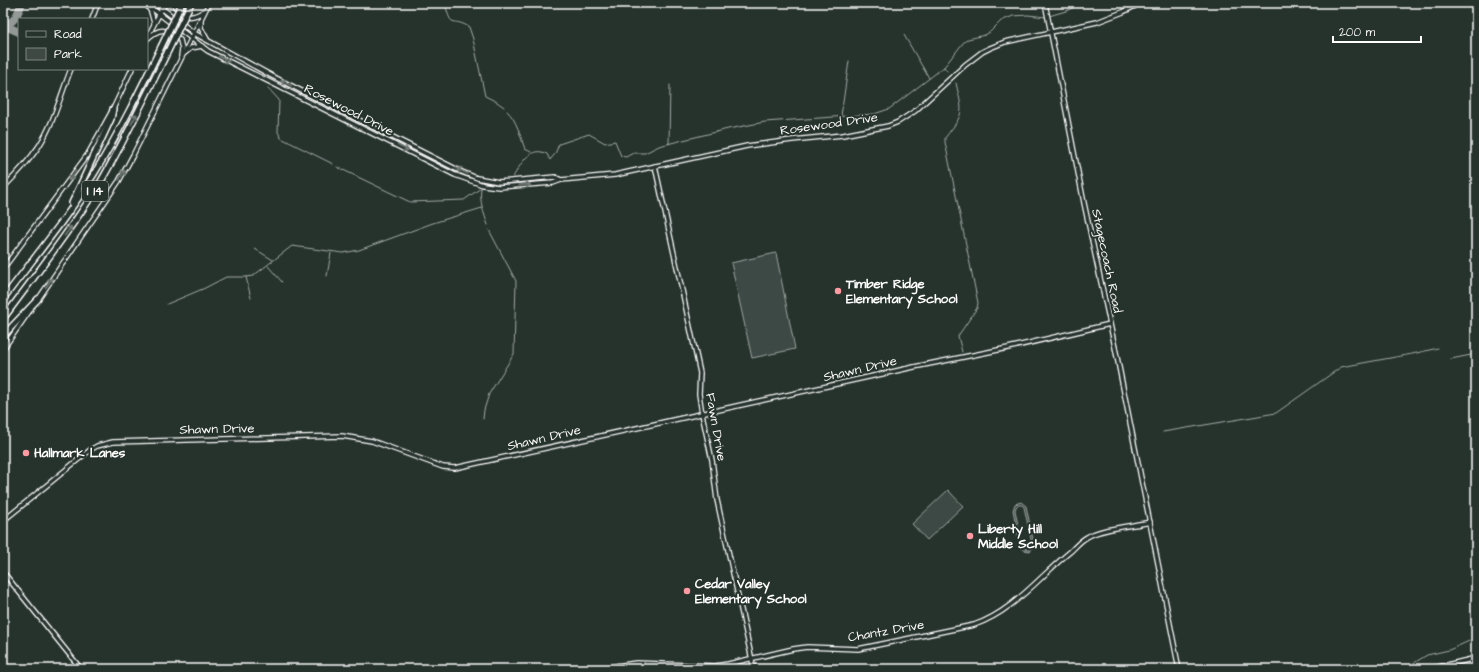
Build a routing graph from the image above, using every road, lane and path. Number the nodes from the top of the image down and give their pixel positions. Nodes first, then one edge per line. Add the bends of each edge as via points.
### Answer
1 (98, 3) edge
2 (145, 3) edge
3 (155, 3) edge
4 (165, 3) edge
5 (173, 3) edge
6 (182, 3) edge
7 (191, 3) edge
8 (209, 3) edge
9 (1141, 3) edge
10 (1046, 5) edge
11 (162, 8) junction
12 (205, 10) junction
13 (160, 13) junction
14 (92, 18) edge
15 (202, 18) junction
16 (154, 24) junction
17 (1051, 32) junction
18 (194, 33) junction
19 (148, 37) edge
20 (148, 38) edge
21 (192, 38) junction
22 (208, 41) junction
23 (202, 46) junction
24 (182, 57) junction
25 (71, 70) edge
26 (132, 70) edge
27 (113, 109) junction
28 (655, 166) junction
29 (560, 180) junction
30 (3, 188) edge
31 (68, 212) junction
32 (3, 269) edge
33 (3, 299) edge
34 (38, 299) junction
35 (3, 319) edge
36 (1110, 324) junction
37 (3, 336) edge
38 (3, 349) edge
39 (702, 414) junction
40 (3, 521) edge
41 (1150, 522) junction
42 (3, 572) edge
43 (1476, 658) edge
44 (751, 659) junction
45 (81, 669) edge
46 (595, 669) edge
47 (754, 669) edge
48 (1179, 669) edge
49 (1430, 669) edge

1 - 14 main road
2 - 13 main road, Rosewood Drive
2 - 16 main road
3 - 11 main road, Rosewood Drive
4 - 11 main road
5 - 12 main road via 180,13 190,17
6 - 31 highway, I 14, bridge via 108,151
35 -> 7 highway, I 14, bridge via 68,231 100,182
8 - 12 main road
9 - 17 main road, Rosewood Drive via 1097,22
10 - 17 main road, Stagecoach Road
11 - 13 main road
11 - 18 main road, Rosewood Drive
12 - 15 main road
13 - 16 main road
13 - 21 main road, Rosewood Drive
15 - 18 main road
15 - 22 main road via 201,28
16 - 19 main road
17 - 28 main road, Rosewood Drive via 1005,42 982,52 915,111 888,126 843,135 761,144
17 - 36 main road, Stagecoach Road
18 - 21 main road
18 - 22 main road, Rosewood Drive
20 - 24 main road via 155,31 162,30 172,34 180,40
21 - 23 main road, Rosewood Drive
21 - 24 main road
29 -> 22 main road, Rosewood Drive via 555,177 493,181 477,178 272,76
23 - 24 main road via 191,48
23 -> 29 main road, Rosewood Drive via 472,182 499,187 553,183
34 -> 24 main road via 117,183
25 - 30 main road via 39,145
26 - 27 main road
27 - 31 highway via 111,119
27 -> 32 main road via 81,164
28 - 29 main road, Rosewood Drive via 614,175
28 - 39 main road, Fawn Drive via 700,373 699,394
31 - 33 highway, I 14
34 - 37 highway
34 - 38 main road
36 - 39 main road, Shawn Drive
36 - 41 main road, Stagecoach Road
39 - 40 main road, Shawn Drive via 456,468 443,467 372,441 342,436 113,442 90,450
39 - 44 main road, Fawn Drive via 717,500
41 - 44 main road, Chantz Drive via 1098,532 1087,537 1006,608 974,625 858,649 807,647
41 - 48 main road, Stagecoach Road
42 - 45 main road
43 - 49 main road
44 - 46 main road, Chantz Drive via 715,666 636,663
44 - 47 main road, Fawn Drive

